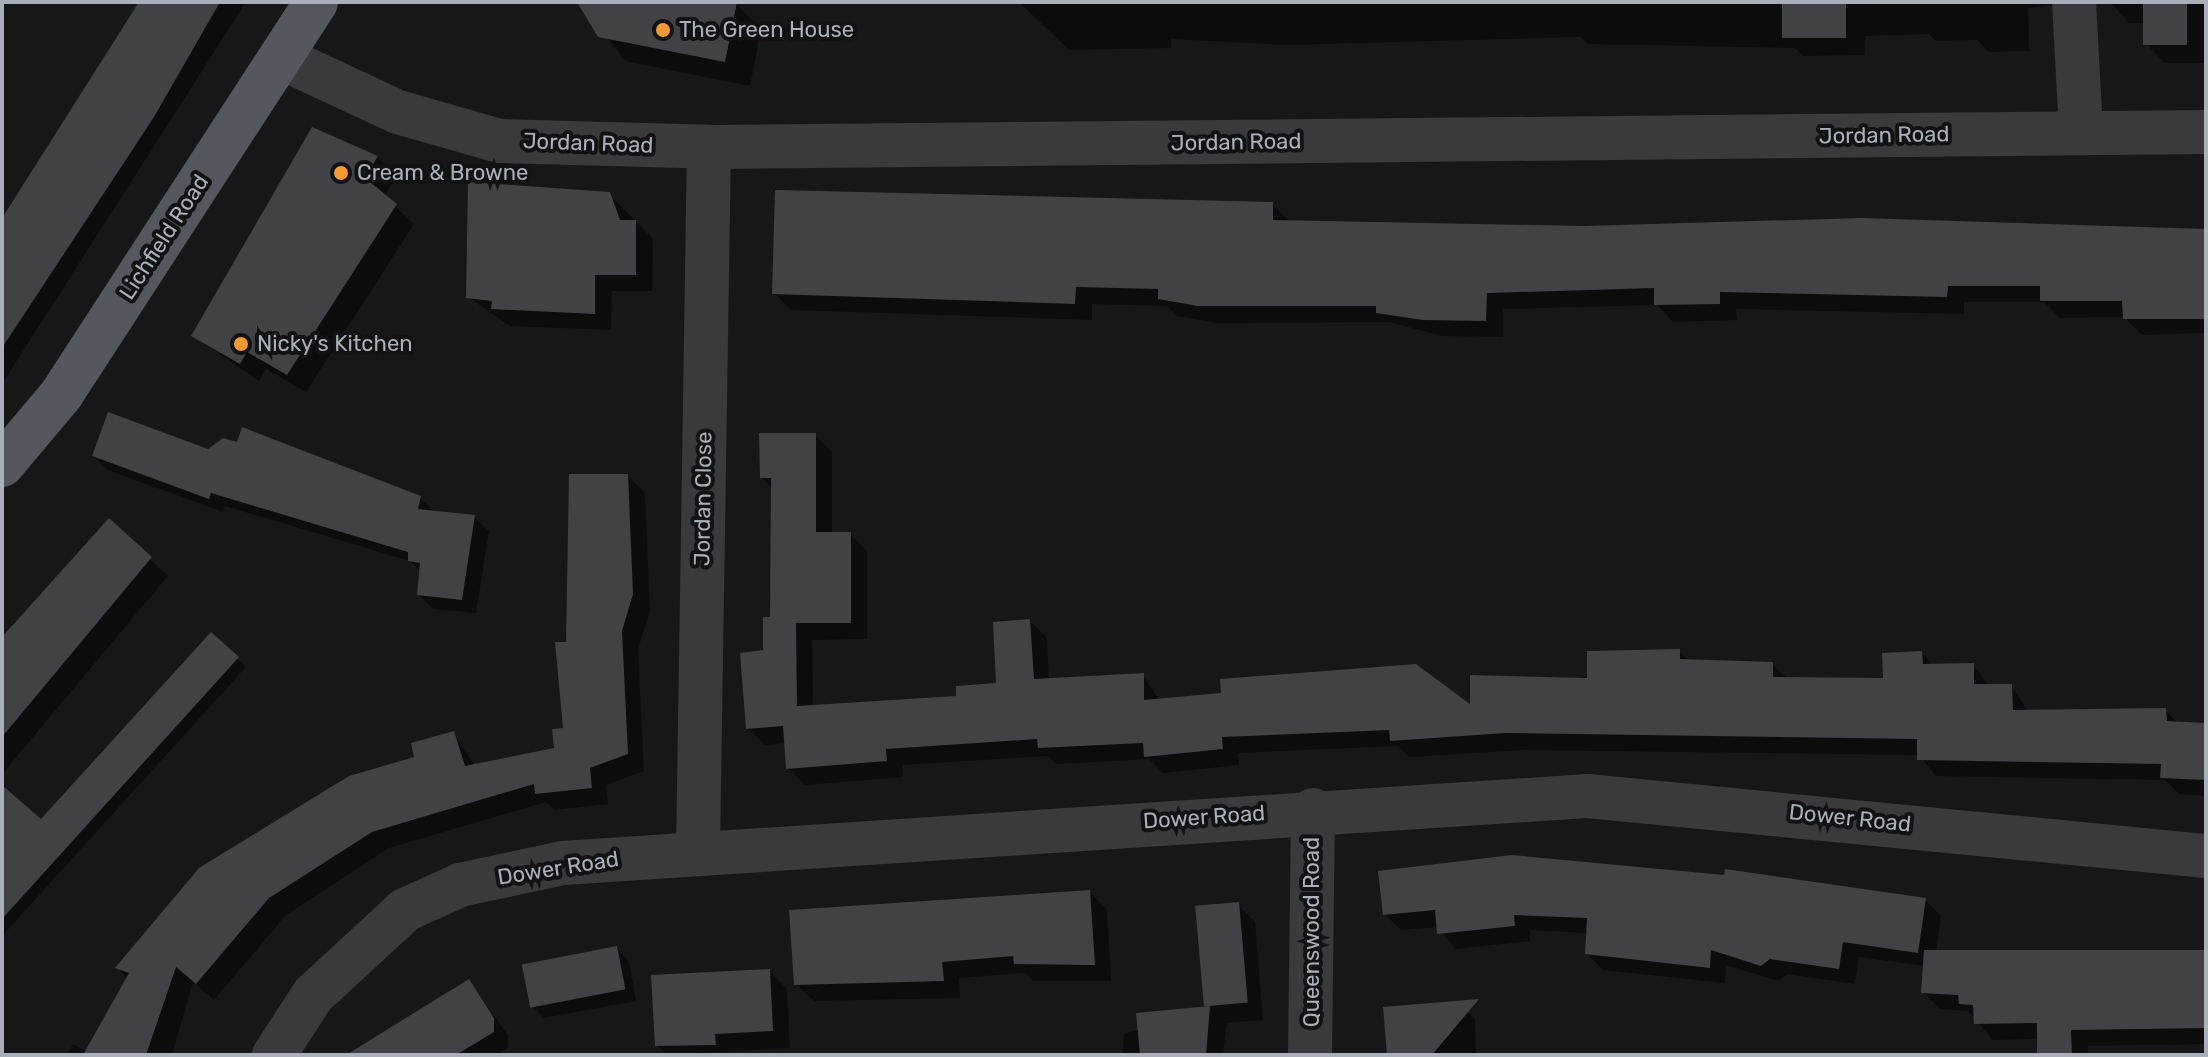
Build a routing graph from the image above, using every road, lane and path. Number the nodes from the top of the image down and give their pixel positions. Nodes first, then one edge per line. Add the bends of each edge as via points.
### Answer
1 (316, 2) edge
2 (2074, 2) edge
3 (282, 58) junction
4 (2206, 132) edge
5 (2081, 133) junction
6 (709, 147) junction
7 (2, 465) edge
8 (1313, 810) junction
9 (698, 852) junction
10 (2206, 856) edge
11 (274, 1055) edge
12 (1310, 1055) edge

1 - 3 main road, Lichfield Road
2 - 5 street
3 - 6 street, Jordan Road via 451,132 499,141
3 - 7 main road, Lichfield Road via 61,395
4 - 5 street, Jordan Road
5 - 6 street, Jordan Road
6 - 9 street, Jordan Close
8 - 9 street, Dower Road
8 - 10 street, Dower Road via 1587,796
8 - 12 street, Queenswood Road
9 - 11 street, Dower Road via 509,873 405,910 313,995

